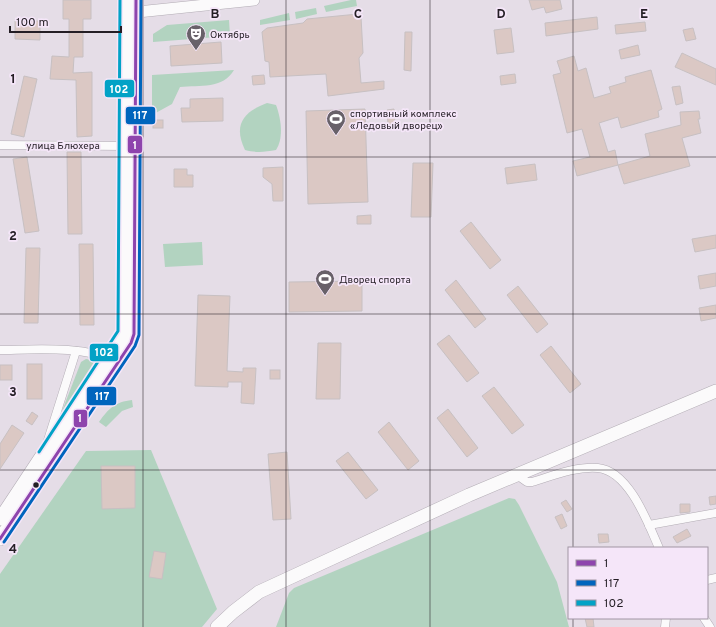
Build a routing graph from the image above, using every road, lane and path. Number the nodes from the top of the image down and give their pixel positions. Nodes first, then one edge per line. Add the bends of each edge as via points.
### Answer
1 (125, 0) edge
2 (254, 0) edge
3 (133, 9) edge
4 (0, 145) edge
5 (125, 146) junction
6 (127, 338) junction
7 (0, 350) edge
8 (76, 351) junction
9 (111, 363) junction
10 (716, 392) edge
11 (43, 455) junction
12 (517, 475) junction
13 (716, 513) edge
14 (0, 519) edge
15 (649, 525) junction
16 (0, 539) edge
17 (660, 547) edge
18 (217, 627) edge

1 - 3 main road
2 - 3 street
3 - 5 main road
3 - 6 main road via 134,334
4 - 5 street, улица Блюхера
5 - 6 main road
6 - 9 main road
7 - 8 street
8 - 9 street via 101,355
8 - 11 street
9 - 11 main road
9 - 16 main road
10 - 12 main road
11 - 14 main road
12 - 15 street via 527,482 532,482 575,470 598,468 609,471 626,484
12 - 18 main road via 259,592
13 - 15 street
15 - 17 street

